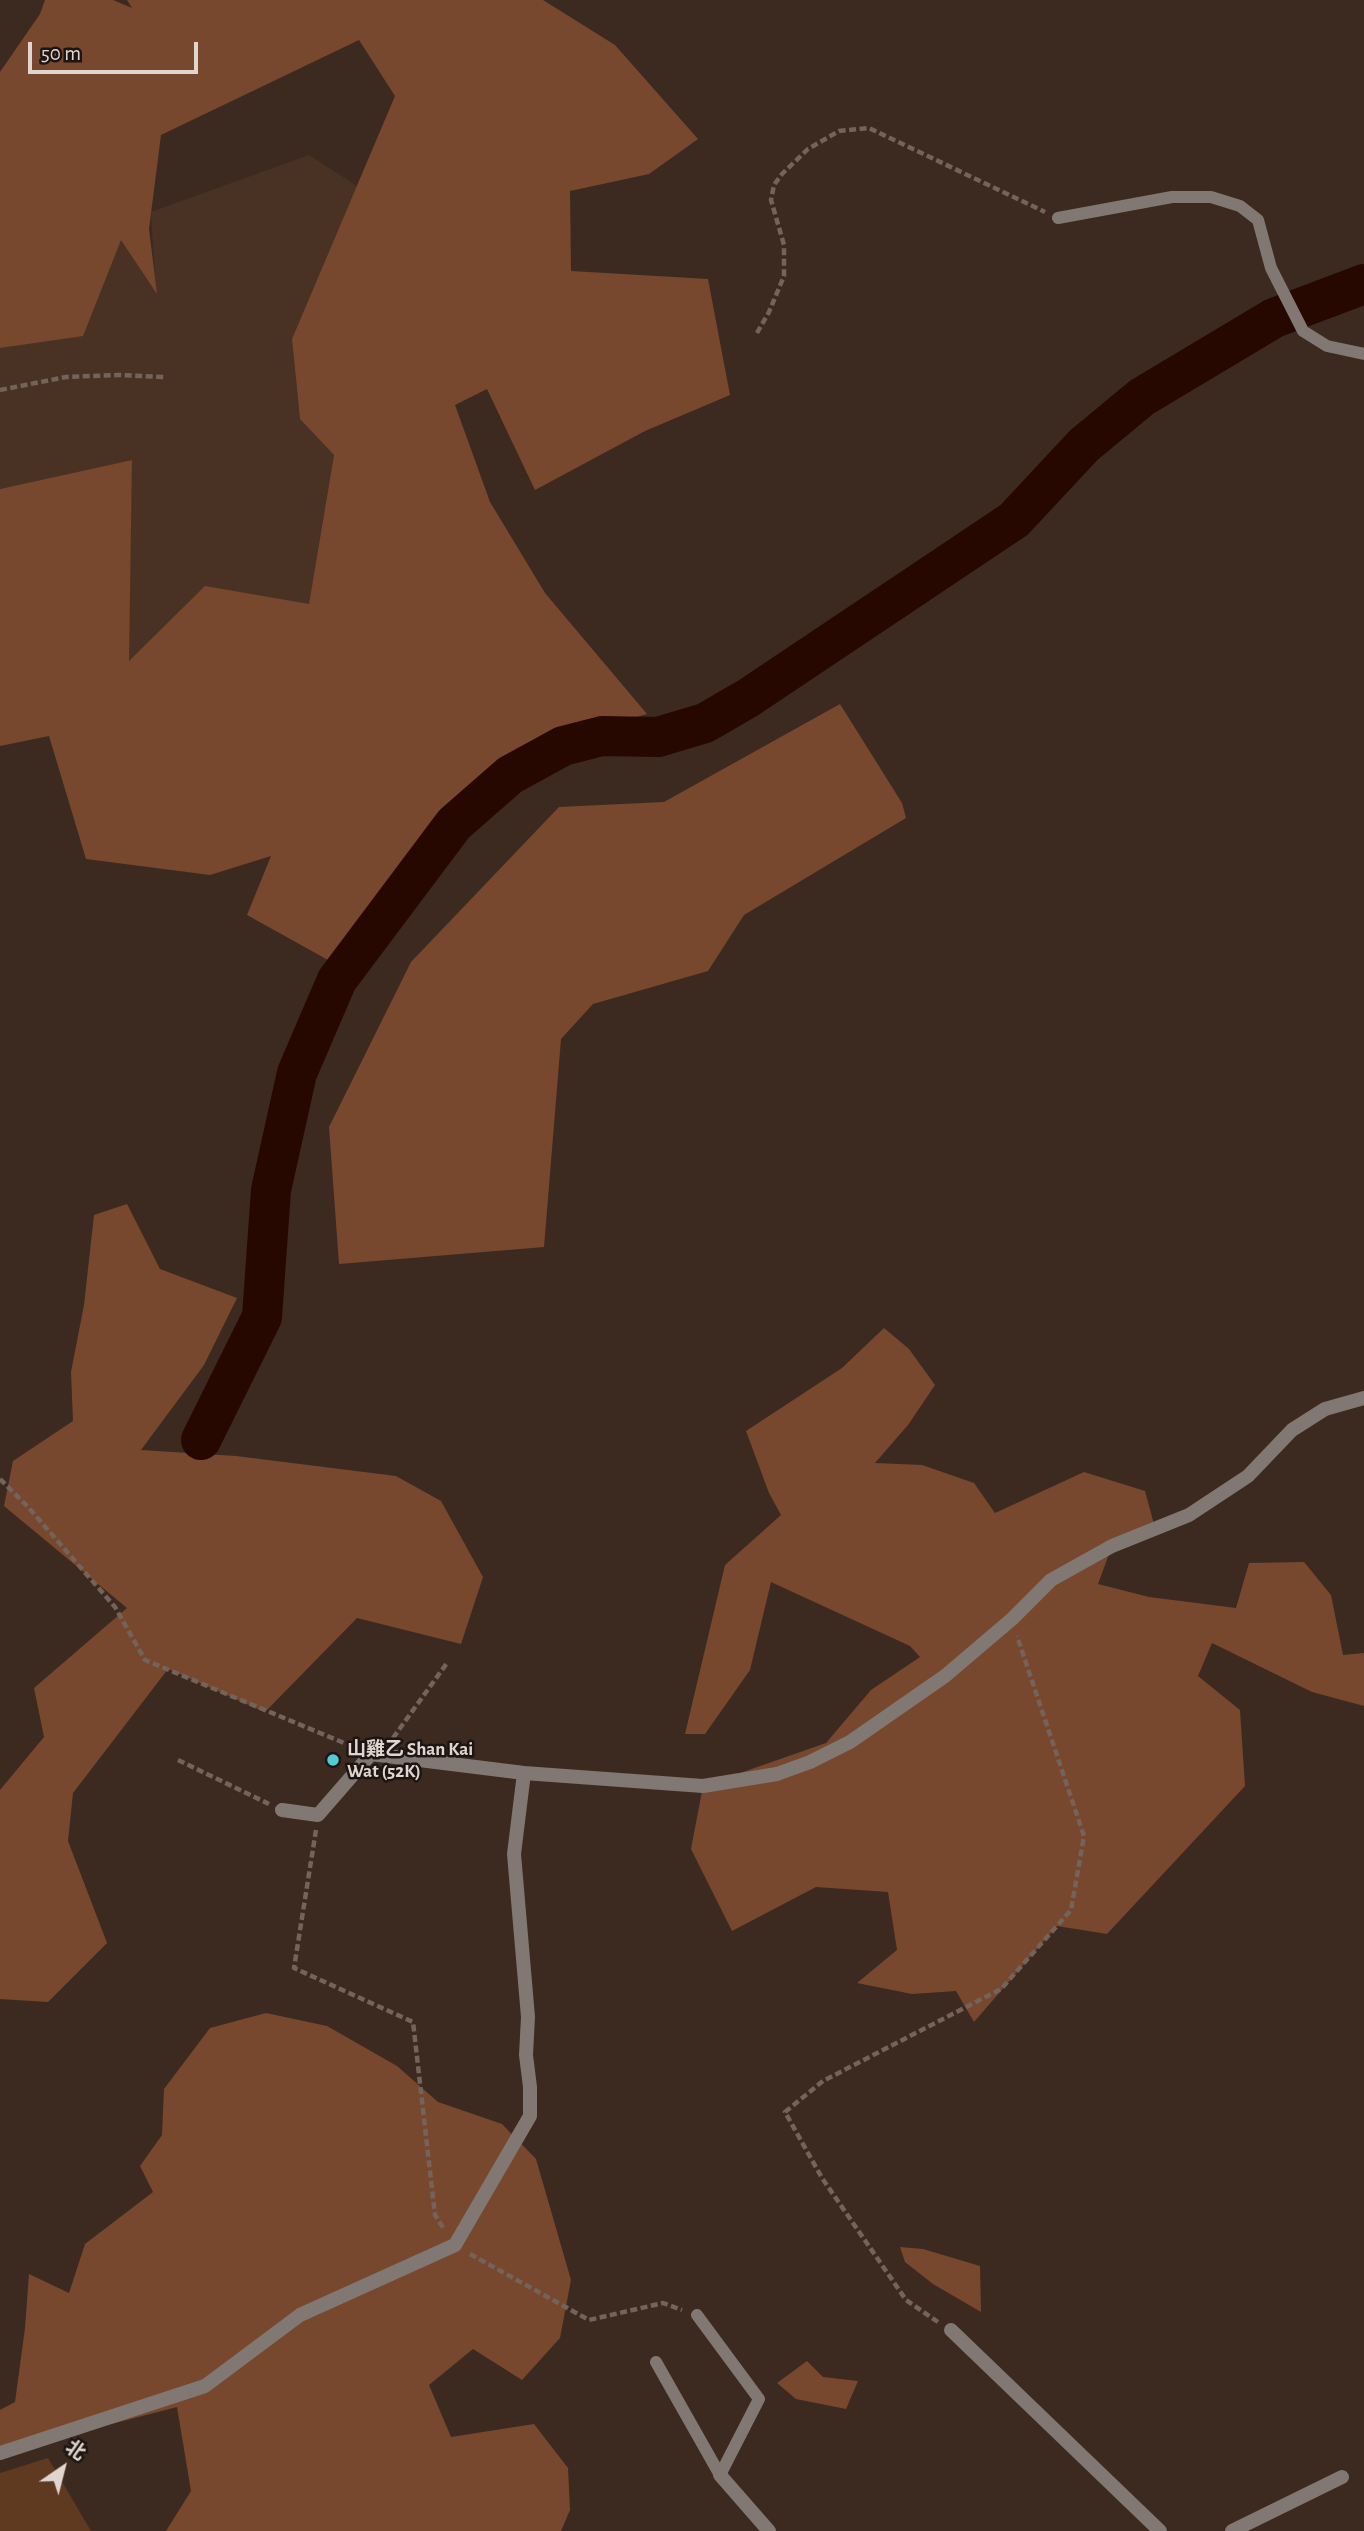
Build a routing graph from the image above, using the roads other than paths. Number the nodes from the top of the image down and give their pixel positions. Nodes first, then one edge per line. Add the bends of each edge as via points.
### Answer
1 (1058, 218) road end
2 (1364, 354) edge
3 (1364, 1398) edge
4 (524, 1773) junction
5 (282, 1810) road end
6 (697, 2315) road end
7 (951, 2330) road end
8 (656, 2362) dead end
9 (0, 2453) edge
10 (720, 2475) junction
11 (1342, 2477) dead end
12 (769, 2531) edge
13 (1160, 2531) edge
14 (1232, 2531) edge

1 - 2 lane via 1172,198 1211,197 1240,206 1258,220 1271,268 1303,331 1327,346
3 - 4 street via 1325,1409 1292,1430 1248,1476 1189,1515 1112,1546 1051,1580 945,1676 850,1742 810,1762 777,1774 703,1786
4 - 5 street via 371,1754 318,1815
4 - 9 street via 514,1854 528,2017 530,2116 455,2245 300,2315 205,2386
6 - 10 lane via 758,2399
7 - 13 street
8 - 10 lane
10 - 12 street
11 - 14 street

